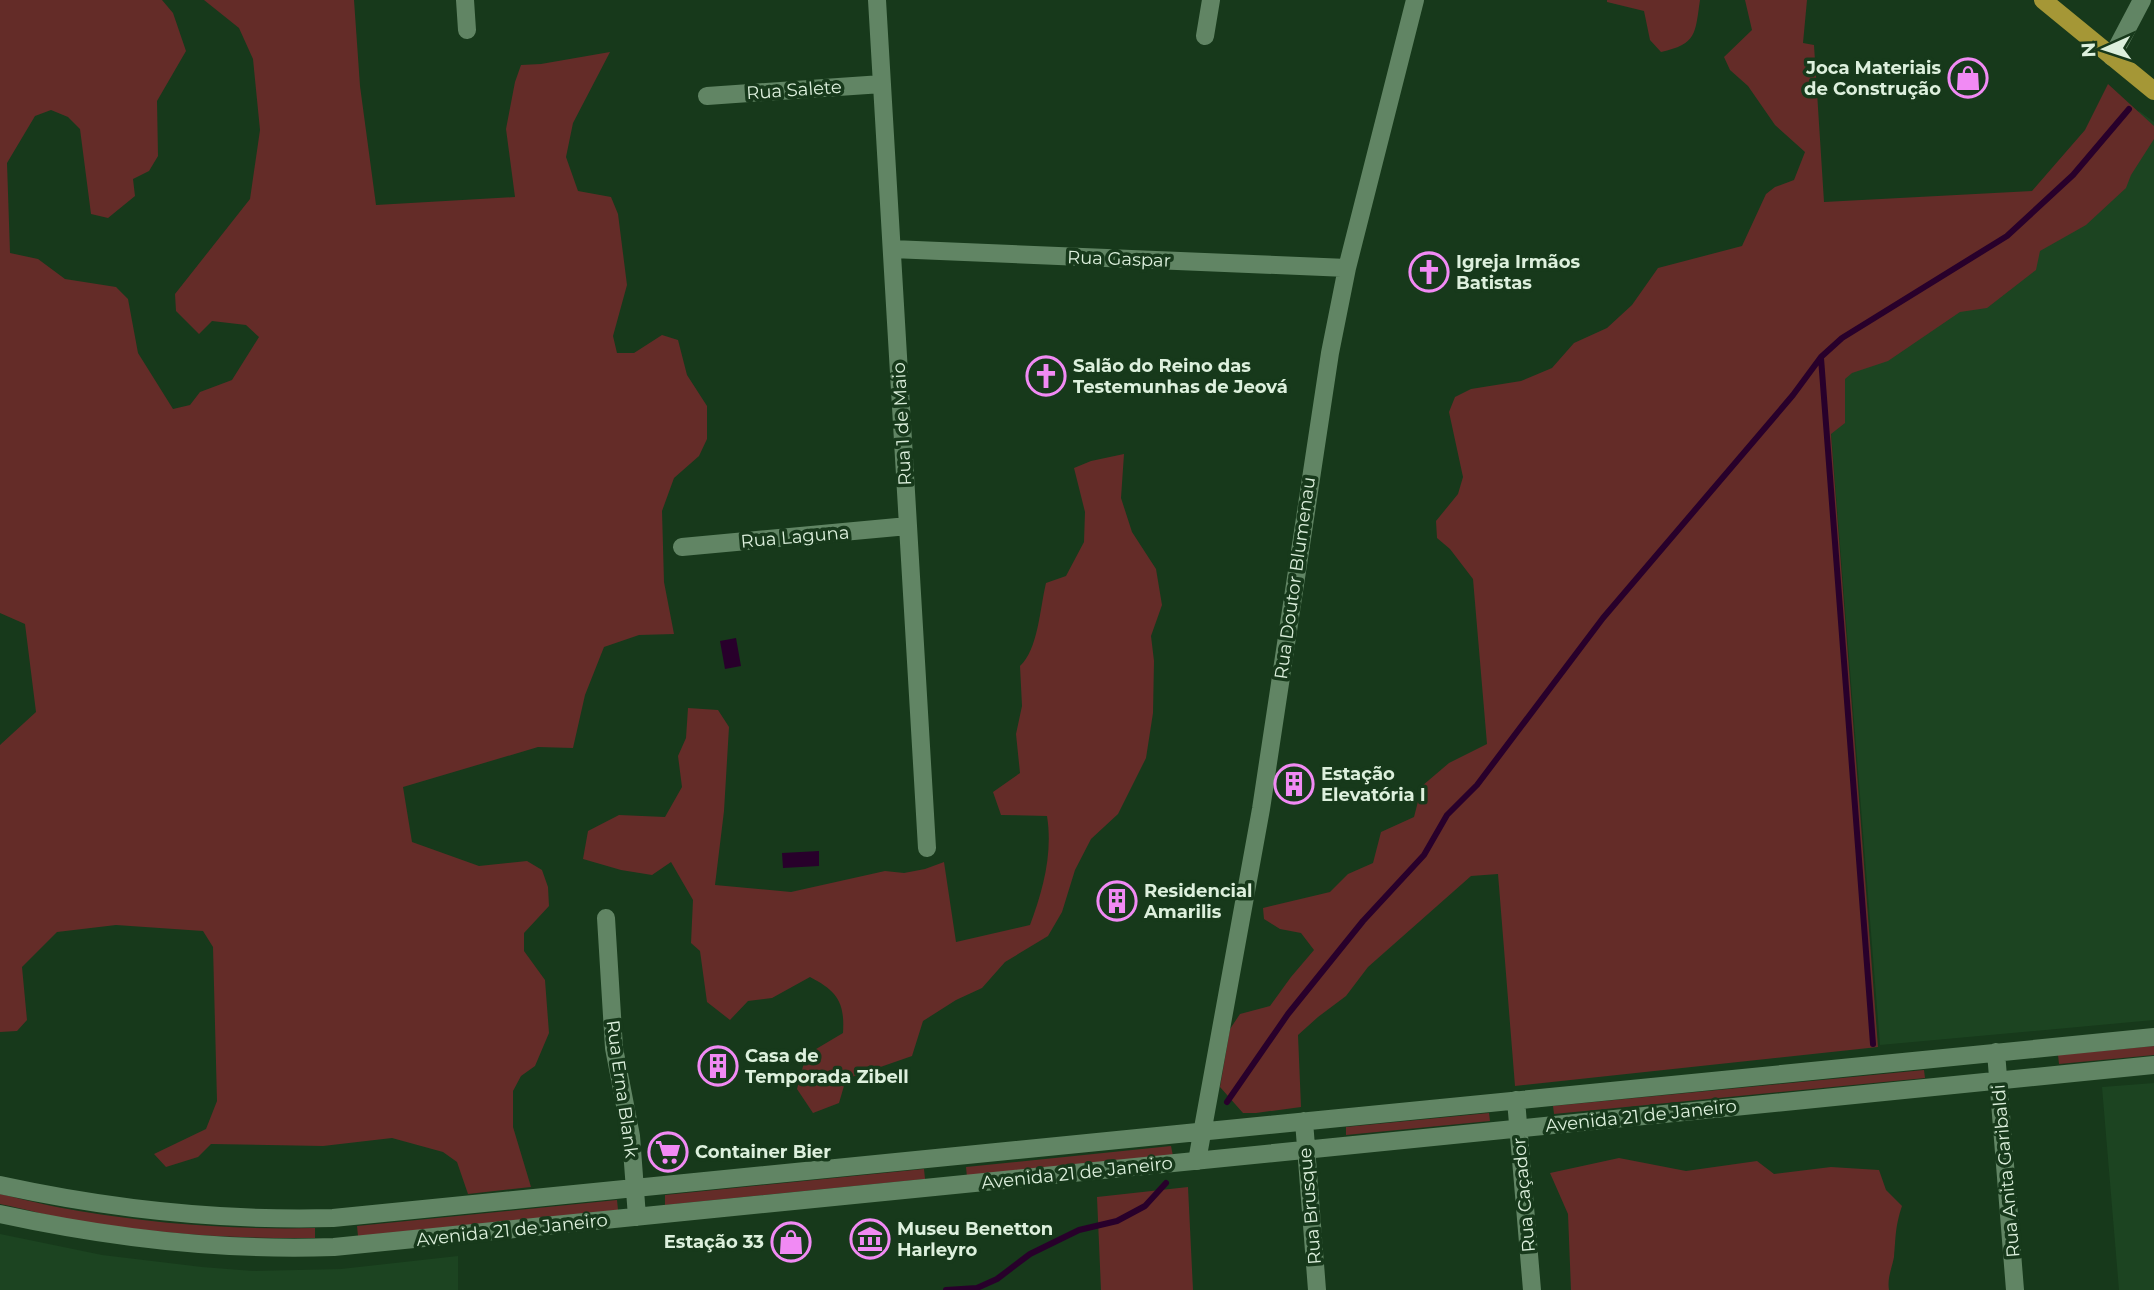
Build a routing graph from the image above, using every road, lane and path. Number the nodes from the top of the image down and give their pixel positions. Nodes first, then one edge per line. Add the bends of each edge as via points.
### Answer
1 (465, 0) edge
2 (877, 0) edge
3 (1211, 0) edge
4 (1415, 0) edge
5 (2043, 0) edge
6 (2142, 0) edge
7 (467, 30) dead end
8 (1205, 36) dead end
9 (2112, 57) junction
10 (881, 84) junction
11 (2154, 91) edge
12 (706, 96) dead end
13 (892, 250) junction
14 (1348, 268) junction
15 (908, 526) junction
16 (682, 547) dead end
17 (927, 848) dead end
18 (606, 918) dead end
19 (2154, 1037) edge
20 (1996, 1052) junction
21 (2154, 1065) edge
22 (1998, 1080) junction
23 (1516, 1100) junction
24 (1304, 1121) junction
25 (1518, 1129) junction
26 (1202, 1132) junction
27 (1306, 1150) junction
28 (946, 1157) junction
29 (1197, 1161) junction
30 (0, 1185) edge
31 (948, 1186) junction
32 (635, 1188) junction
33 (0, 1214) edge
34 (637, 1217) junction
35 (333, 1218) junction
36 (334, 1247) junction
37 (1317, 1290) edge
38 (1532, 1290) edge
39 (2015, 1290) edge

1 - 7 street
2 - 10 street, Rua 1 de Maio
3 - 8 street
4 - 14 street, Rua Doutor Blumenau
5 - 9 main road
6 - 9 street
9 - 11 main road
10 - 12 street, Rua Salete
10 - 13 street, Rua 1 de Maio
13 - 14 street, Rua Gaspar
13 - 15 street, Rua 1 de Maio
14 - 26 street, Rua Doutor Blumenau via 1317,431 1261,810
15 - 16 street, Rua Laguna
15 - 17 street, Rua 1 de Maio
18 - 32 street, Rua Erna Blank via 614,1048 631,1136
19 - 20 street, Avenida 21 de Janeiro
20 - 22 street, Rua Anita Garibaldi
20 - 23 street, Avenida 21 de Janeiro
21 - 22 street, Avenida 21 de Janeiro
22 - 25 street, Avenida 21 de Janeiro
22 - 39 street, Rua Anita Garibaldi
23 - 24 street, Avenida 21 de Janeiro
23 - 25 street, Rua Caçador
24 - 26 street, Avenida 21 de Janeiro
24 - 27 street, Rua Brusque
25 - 27 street, Avenida 21 de Janeiro
25 - 38 street, Rua Caçador
26 - 28 street, Avenida 21 de Janeiro
26 - 29 street, Rua Doutor Blumenau
27 - 29 street, Avenida 21 de Janeiro
27 - 37 street, Rua Brusque
28 - 31 street
28 - 32 street, Avenida 21 de Janeiro
29 - 31 street, Avenida 21 de Janeiro
30 - 35 street, Avenida 21 de Janeiro via 166,1212 257,1219
31 - 34 street, Avenida 21 de Janeiro
32 - 34 street, Rua Erna Blank
32 - 35 street, Avenida 21 de Janeiro
33 - 36 street, Avenida 21 de Janeiro via 165,1242 247,1248
34 - 36 street, Avenida 21 de Janeiro
35 - 36 street

